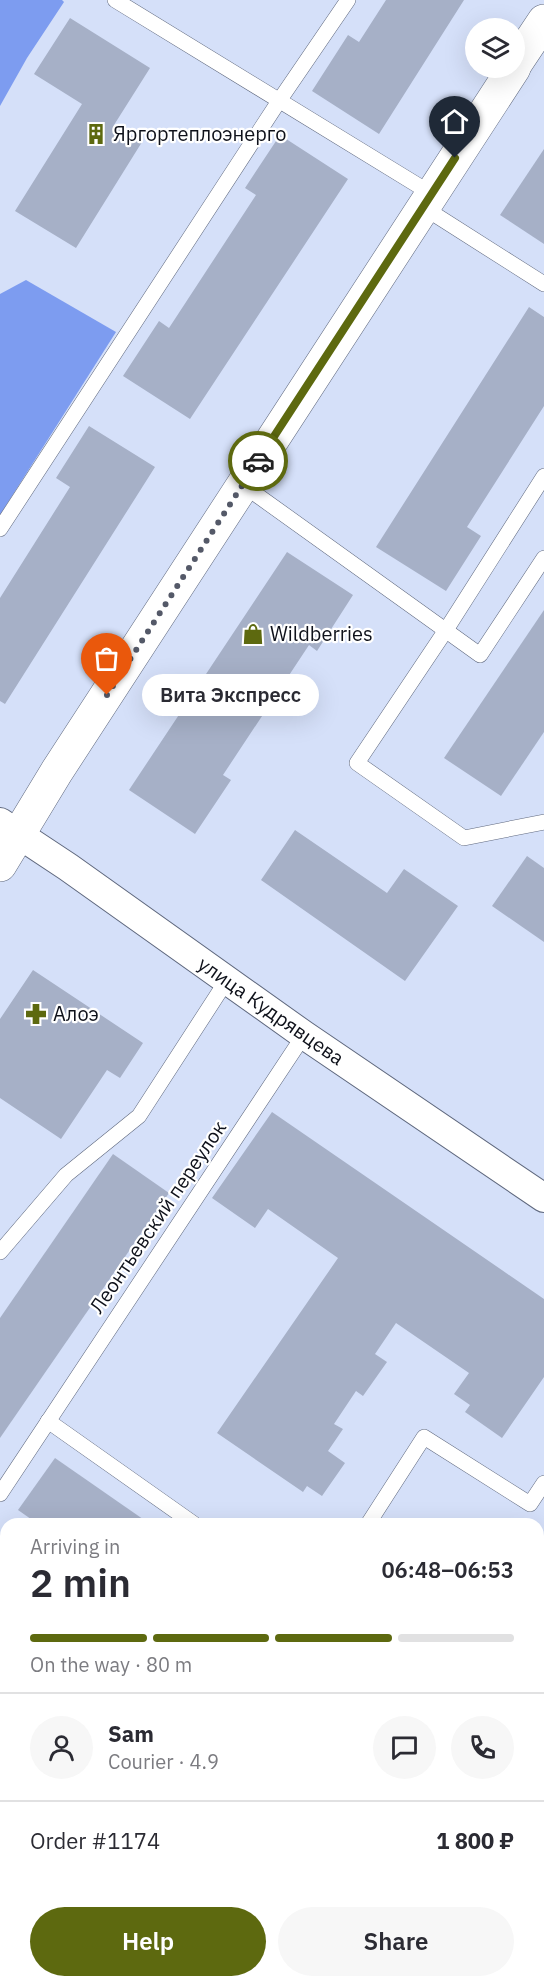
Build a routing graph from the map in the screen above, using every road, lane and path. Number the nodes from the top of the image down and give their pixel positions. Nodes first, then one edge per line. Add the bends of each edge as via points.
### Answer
1 (115, 0) edge
2 (348, 0) edge
3 (544, 21) edge
4 (525, 50) edge
5 (507, 78) edge
6 (279, 100) junction
7 (428, 200) junction
8 (544, 284) edge
9 (544, 476) edge
10 (243, 485) junction
11 (0, 529) edge
12 (544, 558) edge
13 (446, 630) junction
14 (544, 821) edge
15 (10, 828) edge
16 (0, 865) edge
17 (227, 980) junction
18 (304, 1035) junction
19 (544, 1198) edge
20 (0, 1252) edge
21 (48, 1421) junction
22 (544, 1483) edge
23 (0, 1494) edge
24 (185, 1518) edge
25 (372, 1518) edge

1 - 6 lane
2 - 6 lane
3 - 4 street
5 - 7 street
6 - 7 lane
6 - 11 lane
7 - 8 lane
7 - 10 street
9 - 13 lane
10 - 13 lane
10 - 15 street via 57,771
12 - 13 lane via 480,655
13 - 14 lane via 357,763 464,838
15 - 16 street
15 - 17 street, улица Кудрявцева
17 - 18 street, улица Кудрявцева
17 - 20 lane via 139,1116 66,1174
18 - 19 street, улица Кудрявцева
18 - 21 lane, Леонтьевский переулок
21 - 23 lane, Леонтьевский переулок
21 - 24 lane
22 - 25 lane via 530,1504 424,1437

